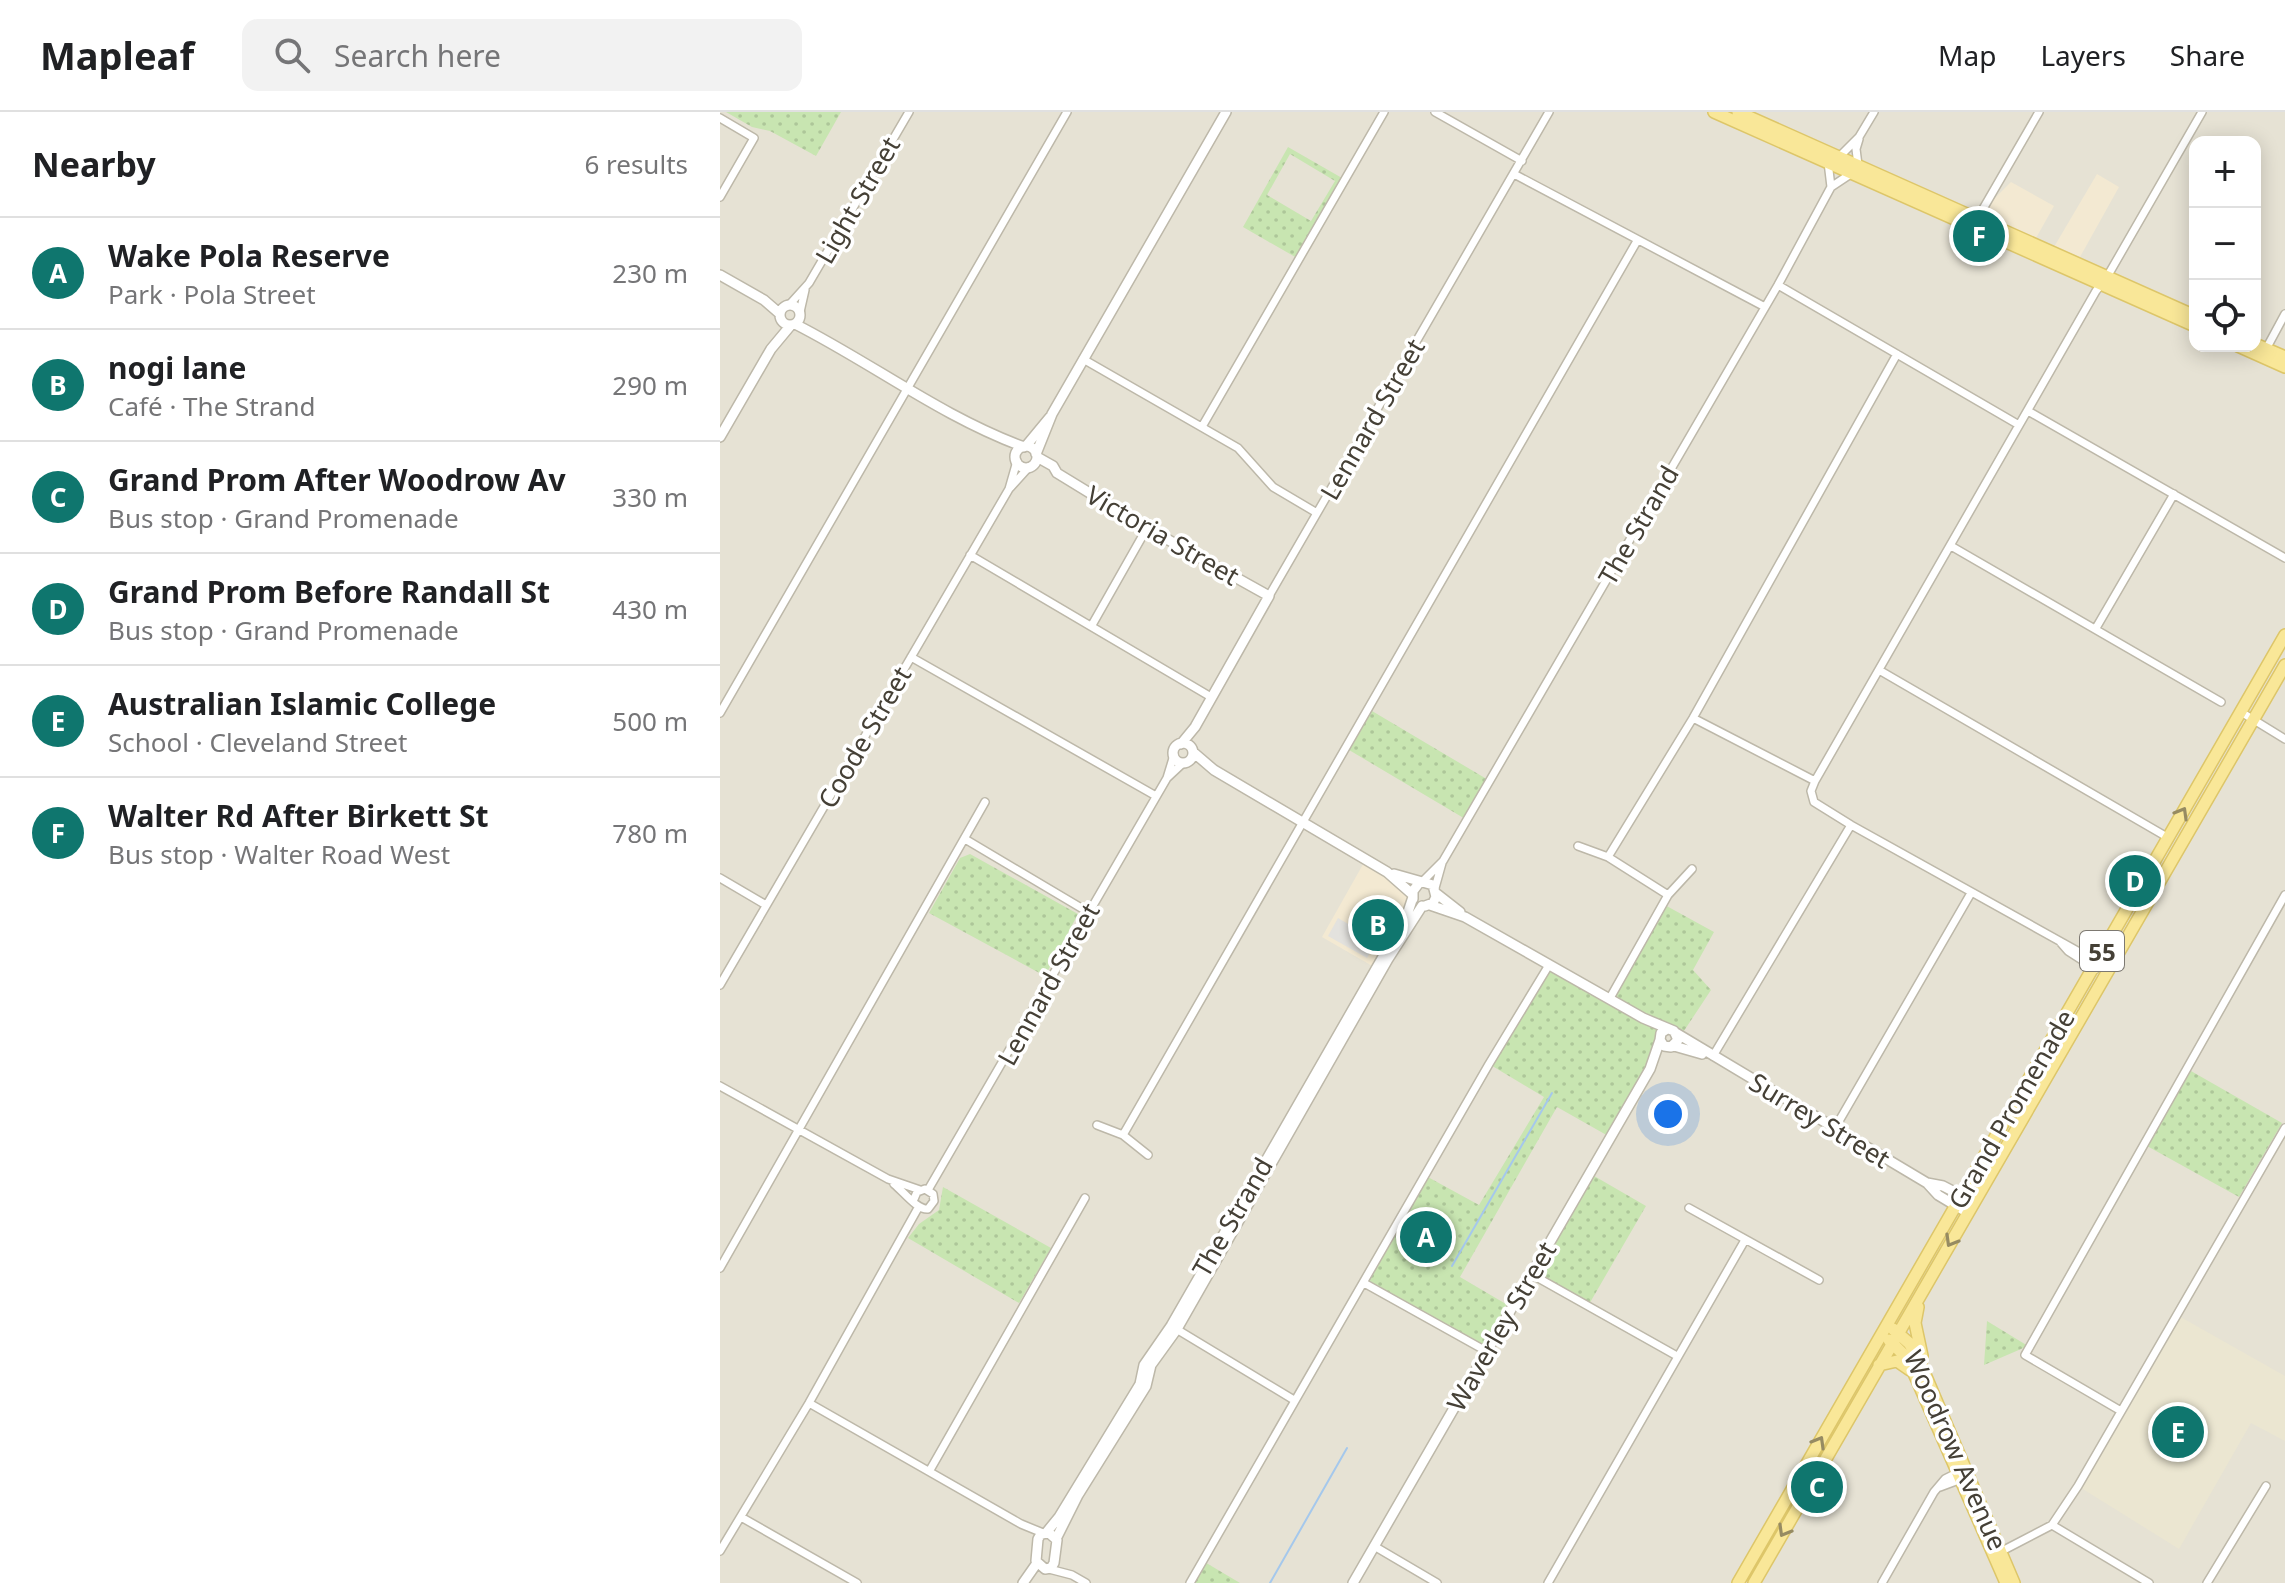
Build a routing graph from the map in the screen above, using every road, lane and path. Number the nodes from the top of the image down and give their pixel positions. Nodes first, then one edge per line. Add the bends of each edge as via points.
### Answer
1 (909, 112) edge
2 (1067, 112) edge
3 (1226, 112) edge
4 (1384, 112) edge
5 (1435, 112) edge
6 (1549, 112) edge
7 (1715, 112) edge
8 (1738, 112) edge
9 (1874, 112) edge
10 (2039, 112) edge
11 (2202, 112) edge
12 (720, 118) edge
13 (1859, 137) junction
14 (1834, 160) junction
15 (1522, 161) junction
16 (1855, 169) junction
17 (1514, 174) junction
18 (1831, 187) junction
19 (720, 197) edge
20 (1975, 223) junction
21 (1637, 241) junction
22 (720, 275) edge
23 (2104, 280) junction
24 (1778, 285) junction
25 (806, 288) junction
26 (1765, 307) junction
27 (784, 310) junction
28 (800, 313) junction
29 (2189, 314) edge
30 (2285, 314) edge
31 (2189, 323) edge
32 (793, 325) junction
33 (814, 332) junction
34 (771, 349) junction
35 (2261, 350) edge
36 (1897, 354) junction
37 (2285, 357) edge
38 (1083, 359) junction
39 (2285, 367) edge
40 (907, 389) junction
41 (2028, 411) junction
42 (1052, 414) junction
43 (1203, 425) junction
44 (2019, 425) junction
45 (720, 437) edge
46 (997, 438) junction
47 (1025, 447) junction
48 (1016, 458) junction
49 (1034, 461) junction
50 (1009, 489) junction
51 (2174, 494) junction
52 (1317, 513) junction
53 (1147, 528) junction
54 (1951, 546) junction
55 (970, 555) junction
56 (2285, 558) edge
57 (1269, 596) junction
58 (1092, 625) junction
59 (2096, 628) junction
60 (2285, 635) edge
61 (911, 657) junction
62 (2285, 665) edge
63 (1879, 670) junction
64 (1211, 697) junction
65 (2221, 702) dead end
66 (2241, 712) junction
67 (720, 713) edge
68 (1693, 718) junction
69 (2253, 720) junction
70 (2285, 739) edge
71 (1188, 748) junction
72 (1174, 755) junction
73 (1184, 763) junction
74 (1214, 770) junction
75 (1167, 778) junction
76 (1815, 781) junction
77 (1156, 796) junction
78 (985, 802) dead end
79 (1301, 822) junction
80 (1851, 825) junction
81 (2167, 837) junction
82 (965, 839) junction
83 (1578, 846) dead end
84 (1608, 857) junction
85 (1443, 861) junction
86 (1692, 869) dead end
87 (1387, 872) junction
88 (720, 878) edge
89 (1421, 882) junction
90 (1436, 891) junction
91 (1971, 893) junction
92 (1668, 895) junction
93 (2285, 895) edge
94 (1412, 896) junction
95 (766, 905) junction
96 (1426, 905) junction
97 (1088, 912) junction
98 (1465, 917) junction
99 (2095, 964) junction
100 (1549, 965) junction
101 (2106, 971) junction
102 (720, 985) edge
103 (1610, 998) junction
104 (1665, 1035) junction
105 (1672, 1046) junction
106 (1713, 1056) junction
107 (1650, 1069) junction
108 (720, 1086) edge
109 (1097, 1125) dead end
110 (1835, 1128) junction
111 (2285, 1128) edge
112 (800, 1131) junction
113 (1123, 1135) junction
114 (1148, 1155) dead end
115 (888, 1179) junction
116 (924, 1190) junction
117 (1085, 1198) dead end
118 (1958, 1201) junction
119 (916, 1204) junction
120 (1689, 1208) dead end
121 (1971, 1208) junction
122 (1745, 1240) junction
123 (720, 1268) edge
124 (1531, 1274) junction
125 (1819, 1280) dead end
126 (1364, 1283) junction
127 (1921, 1294) junction
128 (1174, 1327) junction
129 (1884, 1329) junction
130 (1895, 1337) junction
131 (1486, 1351) junction
132 (1677, 1356) junction
133 (1879, 1365) junction
134 (1923, 1381) junction
135 (1294, 1400) junction
136 (809, 1403) junction
137 (2121, 1411) junction
138 (930, 1470) junction
139 (1963, 1475) junction
140 (2266, 1486) dead end
141 (741, 1517) junction
142 (2052, 1525) junction
143 (1042, 1536) junction
144 (1056, 1539) junction
145 (1374, 1546) junction
146 (720, 1551) edge
147 (2002, 1551) junction
148 (1055, 1557) junction
149 (1043, 1567) junction
150 (1072, 1575) junction
151 (857, 1583) edge
152 (1023, 1583) edge
153 (1030, 1583) edge
154 (1086, 1583) edge
155 (1190, 1583) edge
156 (1353, 1583) edge
157 (1437, 1583) edge
158 (1548, 1583) edge
159 (1738, 1583) edge
160 (1754, 1583) edge
161 (1882, 1583) edge
162 (2006, 1583) edge
163 (2014, 1583) edge
164 (2149, 1583) edge
165 (2207, 1583) edge

1 - 25 street, Light Street
2 - 40 street
3 - 38 street, Coode Street
4 - 43 street
5 - 15 street
6 - 15 street, Lennard Street
7 - 14 main road
8 - 14 main road
9 - 13 street
10 - 20 street
11 - 23 street
12 - 19 street via 754,138
13 - 14 street
13 - 16 street
14 - 16 main road
14 - 18 street
15 - 17 street, Lennard Street
16 - 18 street, The Strand
16 - 20 main road
17 - 21 street
17 - 52 street, Lennard Street
18 - 24 street, The Strand
20 - 23 main road
21 - 26 street
21 - 79 street
22 - 27 street
23 - 29 main road
23 - 31 main road
23 - 41 street
24 - 26 street, The Strand
24 - 36 street
25 - 27 street, Light Street
25 - 28 street, Light Street
26 - 85 street, The Strand
27 - 28 street
27 - 32 street via 782,322
27 - 34 street
28 - 32 street
28 - 33 street
30 - 35 street
32 - 33 street
32 - 34 street
33 - 40 street
34 - 45 street
35 - 37 main road
35 - 39 main road
36 - 44 street
36 - 68 street
38 - 42 street, Coode Street
38 - 43 street
40 - 46 street
40 - 67 street
41 - 44 street
41 - 51 street
42 - 47 street, Coode Street
42 - 49 street, Coode Street
43 - 52 street via 1238,448 1273,487
44 - 54 street
46 - 47 street
46 - 48 street
47 - 48 street, Coode Street
47 - 49 street via 1032,448
48 - 49 street via 1020,466
48 - 50 street, Coode Street
49 - 50 street, Coode Street
49 - 53 street, Victoria Street via 1053,466
50 - 55 street, Coode Street
51 - 56 street
51 - 59 street
52 - 57 street, Lennard Street
53 - 57 street, Victoria Street
53 - 58 street
54 - 59 street
54 - 63 street
55 - 58 street
55 - 61 street, Coode Street
57 - 64 street, Lennard Street
58 - 64 street
59 - 65 street
60 - 66 main road, Grand Promenade / 55
61 - 77 street
61 - 95 street, Coode Street
62 - 69 main road, Grand Promenade / 55
63 - 76 street
63 - 81 street
64 - 71 street, Lennard Street
66 - 69 street
81 -> 66 main road, Grand Promenade / 55
68 - 76 street
68 - 84 street
69 - 70 street
69 - 101 main road, Grand Promenade / 55
71 - 72 street, Lennard Street via 1175,748
71 - 73 street, Lennard Street via 1192,758
71 - 74 street
72 - 73 street
72 - 75 street, Lennard Street
73 - 74 street
73 - 75 street, Lennard Street
74 - 79 street
75 - 77 street, Lennard Street
76 - 80 street via 1814,802
77 - 97 street, Lennard Street
78 - 82 street
79 - 87 street
79 - 113 street
80 - 91 street
80 - 106 street
81 - 99 main road, Grand Promenade / 55
82 - 97 street
82 - 112 street
83 - 84 street
84 - 92 street
85 - 89 street, The Strand
85 - 90 street, The Strand
86 - 92 street
87 - 89 street
87 - 94 street
88 - 95 street
89 - 90 street, Surrey Street
89 - 94 street, The Strand
90 - 96 street, The Strand
90 - 98 street, Surrey Street
91 - 99 street
91 - 110 street
92 - 103 street
93 - 137 street via 2025,1355
94 - 96 street
94 - 128 street, The Strand via 1407,915
95 - 102 street, Coode Street
96 - 98 street, Surrey Street
96 - 128 street, The Strand via 1388,959
97 - 116 street, Lennard Street
98 - 100 street, Surrey Street
99 - 101 street
99 - 118 main road, Grand Promenade / 55
100 - 103 street, Surrey Street
100 - 126 street
101 - 121 main road, Grand Promenade / 55
103 - 104 street, Surrey Street
104 - 105 street, Surrey Street via 1664,1046
104 - 105 street via 1678,1040
104 - 106 street, Surrey Street
104 - 107 street, Waverley Street
105 - 106 street, Surrey Street
105 - 107 street, Waverley Street
106 - 110 street, Surrey Street
107 - 124 street, Waverley Street
108 - 112 street
109 - 113 street
110 - 118 street, Surrey Street via 1927,1183 1938,1195
111 - 137 street
112 - 115 street
112 - 123 street
113 - 114 street
115 - 116 street
115 - 119 street
116 - 119 street
116 - 119 street via 934,1198 933,1204 925,1210
117 - 138 street
118 - 121 street, Surrey Street
118 - 129 main road, Grand Promenade / 55
119 - 136 street
120 - 122 street
121 -> 127 main road, Grand Promenade / 55
122 - 125 street
122 - 132 street
124 - 131 street, Waverley Street
124 - 132 street
126 - 131 street
126 - 135 street
127 - 130 main road, Grand Promenade / 55
127 - 134 main road via 1915,1323
128 - 135 street
128 - 143 street, The Strand via 1144,1365 1140,1384
128 - 144 street, The Strand via 1151,1365 1146,1386
129 - 130 main road, Woodrow Avenue
159 -> 129 main road, Grand Promenade / 55
130 - 133 main road, Grand Promenade / 55
130 - 134 main road, Woodrow Avenue via 1909,1343
131 - 145 street, Waverley Street
132 - 158 street
133 - 134 main road via 1900,1362
133 -> 160 main road, Grand Promenade / 55
134 - 139 main road, Woodrow Avenue
135 - 155 street
136 - 138 street
136 - 141 street
137 - 142 street
138 - 143 street
139 - 147 main road, Woodrow Avenue
139 - 161 street via 1940,1487
139 - 162 main road, Woodrow Avenue
140 - 165 street
141 - 146 street
141 - 151 street
142 - 147 street
142 - 164 street
143 - 144 street via 1052,1534
143 - 149 street
144 - 148 street
145 - 156 street, Waverley Street
145 - 157 street
147 - 163 main road, Woodrow Avenue
148 - 149 street
148 - 150 street
149 - 150 street
149 - 152 street
149 - 153 street
150 - 154 street

